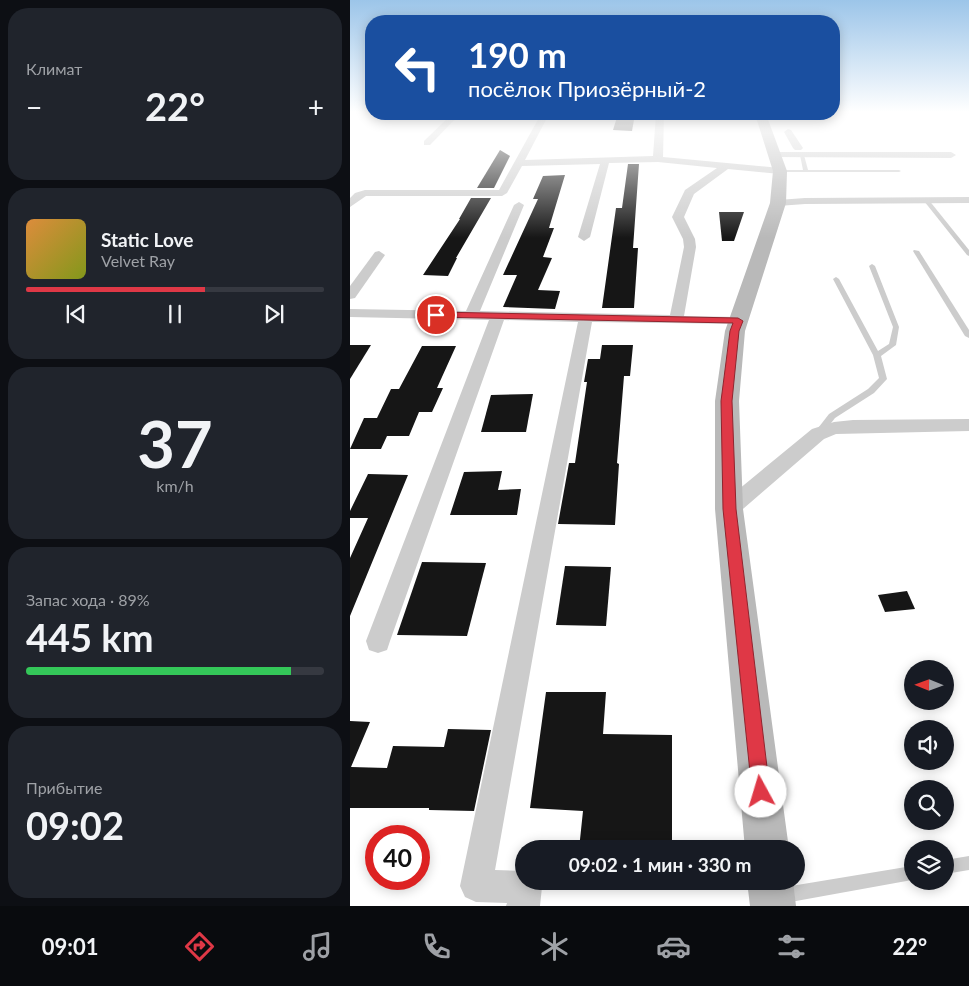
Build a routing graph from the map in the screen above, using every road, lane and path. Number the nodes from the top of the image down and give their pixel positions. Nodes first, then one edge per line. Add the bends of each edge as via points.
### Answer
1 (524, 153) edge
2 (658, 153) edge
3 (788, 153) edge
4 (791, 153) edge
5 (842, 153) edge
6 (951, 155) dead end
7 (658, 159) junction
8 (792, 159) junction
9 (605, 161) junction
10 (519, 163) junction
11 (671, 167) dead end
12 (724, 168) junction
13 (899, 171) dead end
14 (926, 200) junction
15 (969, 200) edge
16 (778, 203) junction
17 (350, 204) edge
18 (519, 205) dead end
19 (584, 237) dead end
20 (916, 251) dead end
21 (969, 254) edge
22 (379, 255) dead end
23 (872, 266) dead end
24 (836, 279) dead end
25 (350, 295) edge
26 (350, 313) edge
27 (471, 316) junction
28 (498, 316) junction
29 (586, 318) junction
30 (676, 320) junction
31 (738, 321) junction
32 (969, 336) edge
33 (877, 355) junction
34 (969, 425) edge
35 (818, 434) junction
36 (729, 509) junction
37 (378, 640) dead end
38 (766, 840) edge
39 (969, 863) edge
40 (954, 866) edge
41 (904, 874) edge
42 (772, 895) edge
43 (523, 906) edge

1 - 10 street
2 - 7 street
3 - 8 street
4 - 8 street
5 - 8 street
6 - 8 street
7 - 9 street
7 - 12 street
8 - 12 street
8 - 13 lane
8 - 16 street
9 - 10 street
9 - 19 street
10 - 17 street via 502,193 365,193
11 - 12 street
12 - 30 street via 689,192 678,217 690,247
14 - 15 street
14 - 16 street
14 - 21 lane
16 - 31 street
18 - 27 street
20 - 32 lane
22 - 25 street
23 - 33 lane via 896,327 892,345
24 - 33 lane
26 - 27 street
27 - 28 street
28 - 29 street
28 - 37 street
29 - 30 street
29 - 43 street via 476,886 526,887
30 - 31 street
31 - 36 street via 727,401
33 - 35 lane via 883,379 832,416
34 - 35 street via 853,426
35 - 36 street
36 - 38 street
39 - 40 lane
41 - 42 lane

